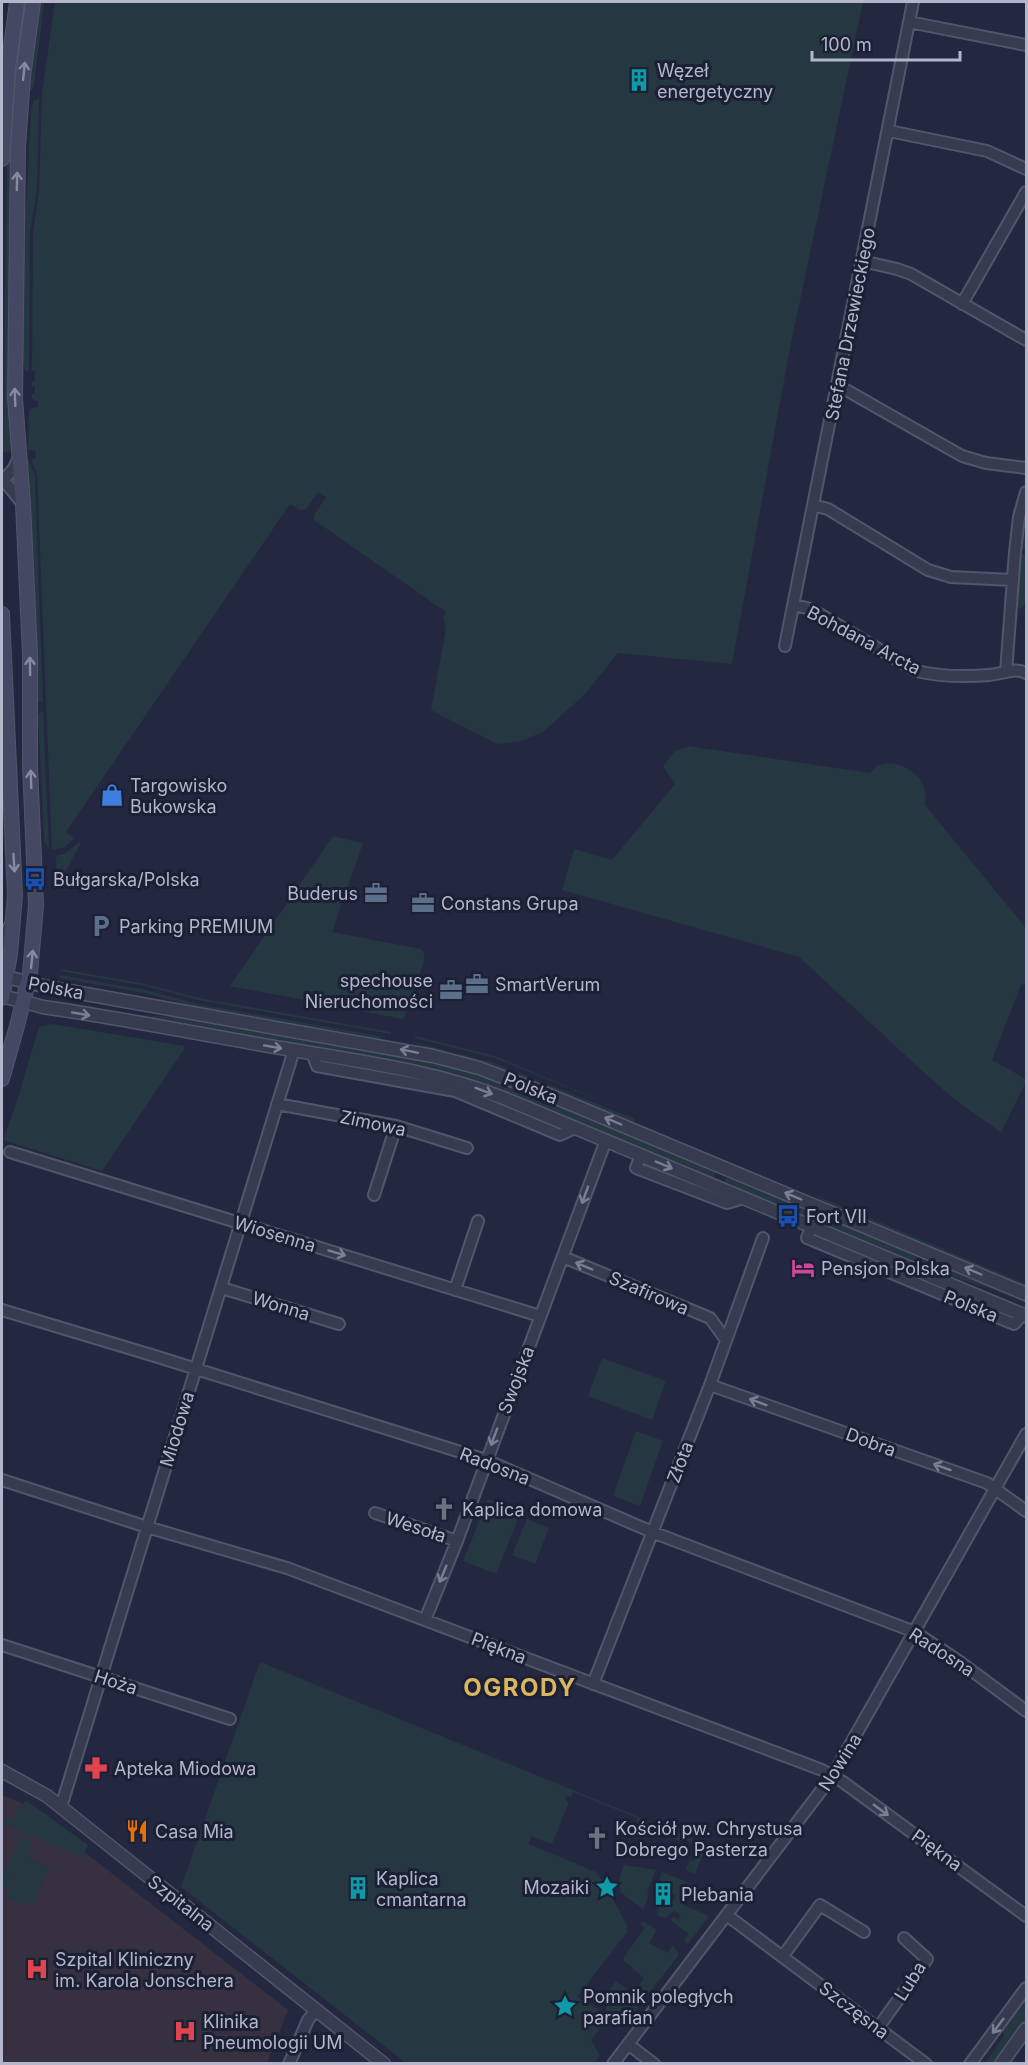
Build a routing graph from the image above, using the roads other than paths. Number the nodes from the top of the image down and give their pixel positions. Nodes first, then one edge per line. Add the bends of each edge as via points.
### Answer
1 (17, 2) edge
2 (33, 2) edge
3 (914, 2) edge
4 (909, 22) junction
5 (1026, 45) edge
6 (888, 131) junction
7 (2, 159) edge
8 (1026, 169) edge
9 (1026, 192) edge
10 (862, 261) junction
11 (962, 304) junction
12 (1026, 340) edge
13 (837, 388) junction
14 (20, 455) junction
15 (1026, 468) edge
16 (2, 480) edge
17 (1026, 492) edge
18 (23, 504) junction
19 (813, 505) junction
20 (1012, 580) junction
21 (794, 605) junction
22 (2, 614) edge
23 (785, 646) dead end
24 (1006, 672) junction
25 (1026, 672) edge
26 (14, 916) junction
27 (2, 945) edge
28 (4, 977) edge
29 (28, 982) junction
30 (2, 997) edge
31 (23, 1002) junction
32 (294, 1050) junction
33 (2, 1079) edge
34 (277, 1104) junction
35 (396, 1126) junction
36 (606, 1140) junction
37 (467, 1148) dead end
38 (10, 1152) dead end
39 (374, 1195) dead end
40 (478, 1221) dead end
41 (241, 1223) junction
42 (763, 1238) dead end
43 (563, 1257) junction
44 (222, 1288) junction
45 (455, 1290) junction
46 (1026, 1294) edge
47 (2, 1310) edge
48 (540, 1317) junction
49 (1021, 1318) edge
50 (339, 1324) dead end
51 (726, 1340) junction
52 (196, 1369) junction
53 (710, 1385) junction
54 (1026, 1434) edge
55 (486, 1460) junction
56 (2, 1480) edge
57 (996, 1489) junction
58 (1026, 1511) edge
59 (375, 1513) dead end
60 (147, 1527) junction
61 (652, 1532) junction
62 (457, 1541) junction
63 (425, 1620) junction
64 (915, 1632) junction
65 (2, 1646) edge
66 (100, 1676) junction
67 (593, 1684) junction
68 (1026, 1711) edge
69 (230, 1719) dead end
70 (2, 1771) edge
71 (834, 1775) junction
72 (61, 1807) junction
73 (728, 1916) junction
74 (1026, 1916) edge
75 (864, 1932) dead end
76 (904, 1938) dead end
77 (783, 1956) junction
78 (1026, 1988) edge
79 (316, 2010) junction
80 (878, 2028) junction
81 (1026, 2029) edge
82 (628, 2044) junction
83 (289, 2064) edge
84 (384, 2064) edge
85 (614, 2064) edge
86 (654, 2064) edge
87 (926, 2064) edge
88 (970, 2064) edge
89 (1001, 2064) edge

1 - 7 main road via 4,104
14 -> 2 main road via 15,398 17,173
3 - 4 street, Stefana Drzewieckiego
4 - 5 street
4 - 6 street, Stefana Drzewieckiego
6 - 8 street via 987,151
6 - 10 street, Stefana Drzewieckiego
9 - 11 street
10 - 11 street via 911,274
10 - 13 street, Stefana Drzewieckiego
11 - 12 street
13 - 15 street via 962,456 986,464
13 - 19 street, Stefana Drzewieckiego
14 - 16 street
14 - 18 main road
16 - 18 street
17 - 20 street
29 -> 18 main road via 36,905
19 - 20 street via 828,509 928,570 951,578
19 - 21 street, Stefana Drzewieckiego
20 - 24 street
21 - 23 street, Stefana Drzewieckiego
21 - 24 street, Bohdana Arcta via 811,609 916,671 982,675
22 -> 26 main road
24 - 25 street, Bohdana Arcta
26 - 27 street
26 - 28 main road
28 - 29 street, Polska
28 - 30 main road
29 - 31 main road
46 -> 29 street, Polska via 479,1068 399,1049
30 - 31 street, Polska
31 -> 32 street, Polska
31 - 33 main road
32 - 34 street, Miodowa
32 -> 36 street, Polska via 462,1083
34 - 35 street, Zimowa
34 - 41 street, Miodowa
35 - 37 street, Zimowa
35 - 39 street
36 -> 43 street, Swojska
36 -> 49 street, Polska via 744,1198 810,1232
38 - 41 street, Wiosenna
40 - 45 street
41 - 44 street, Miodowa
41 -> 45 street, Wiosenna
42 - 51 street, Złota
43 - 48 street, Swojska
51 -> 43 street, Szafirowa via 710,1318
44 - 50 street, Wonna
44 - 52 street, Miodowa
45 - 48 street, Wiosenna
47 - 52 street, Radosna
48 -> 55 street, Swojska
51 - 53 street, Złota
52 - 55 street, Radosna
52 - 60 street, Miodowa
57 -> 53 street, Dobra
53 - 61 street, Złota
54 - 57 street, Nowina
55 - 61 street, Radosna
55 - 62 street, Swojska
56 - 60 street, Piękna
57 - 58 street, Dobra
57 - 64 street, Nowina
59 - 62 street, Wesoła
60 - 63 street, Piękna via 287,1568
60 - 66 street, Miodowa
61 - 64 street, Radosna
61 - 67 street, Złota
62 -> 63 street, Swojska
63 - 67 street, Piękna
64 - 68 street, Radosna
64 - 71 street, Nowina
65 - 66 street, Hoża
66 - 69 street, Hoża
66 - 72 street, Miodowa
67 - 71 street, Piękna
70 - 72 street, Szpitalna
71 - 73 street, Nowina
71 -> 74 street, Piękna
72 - 79 street, Szpitalna
73 - 77 street, Szczęsna
73 - 82 street, Nowina
75 - 77 street via 820,1905
76 - 80 street, Luba via 927,1959
77 - 80 street, Szczęsna
78 -> 88 street
79 - 83 street
79 - 84 street, Szpitalna
80 - 87 street, Szczęsna
81 - 89 street
82 - 85 street, Nowina
82 - 86 street

